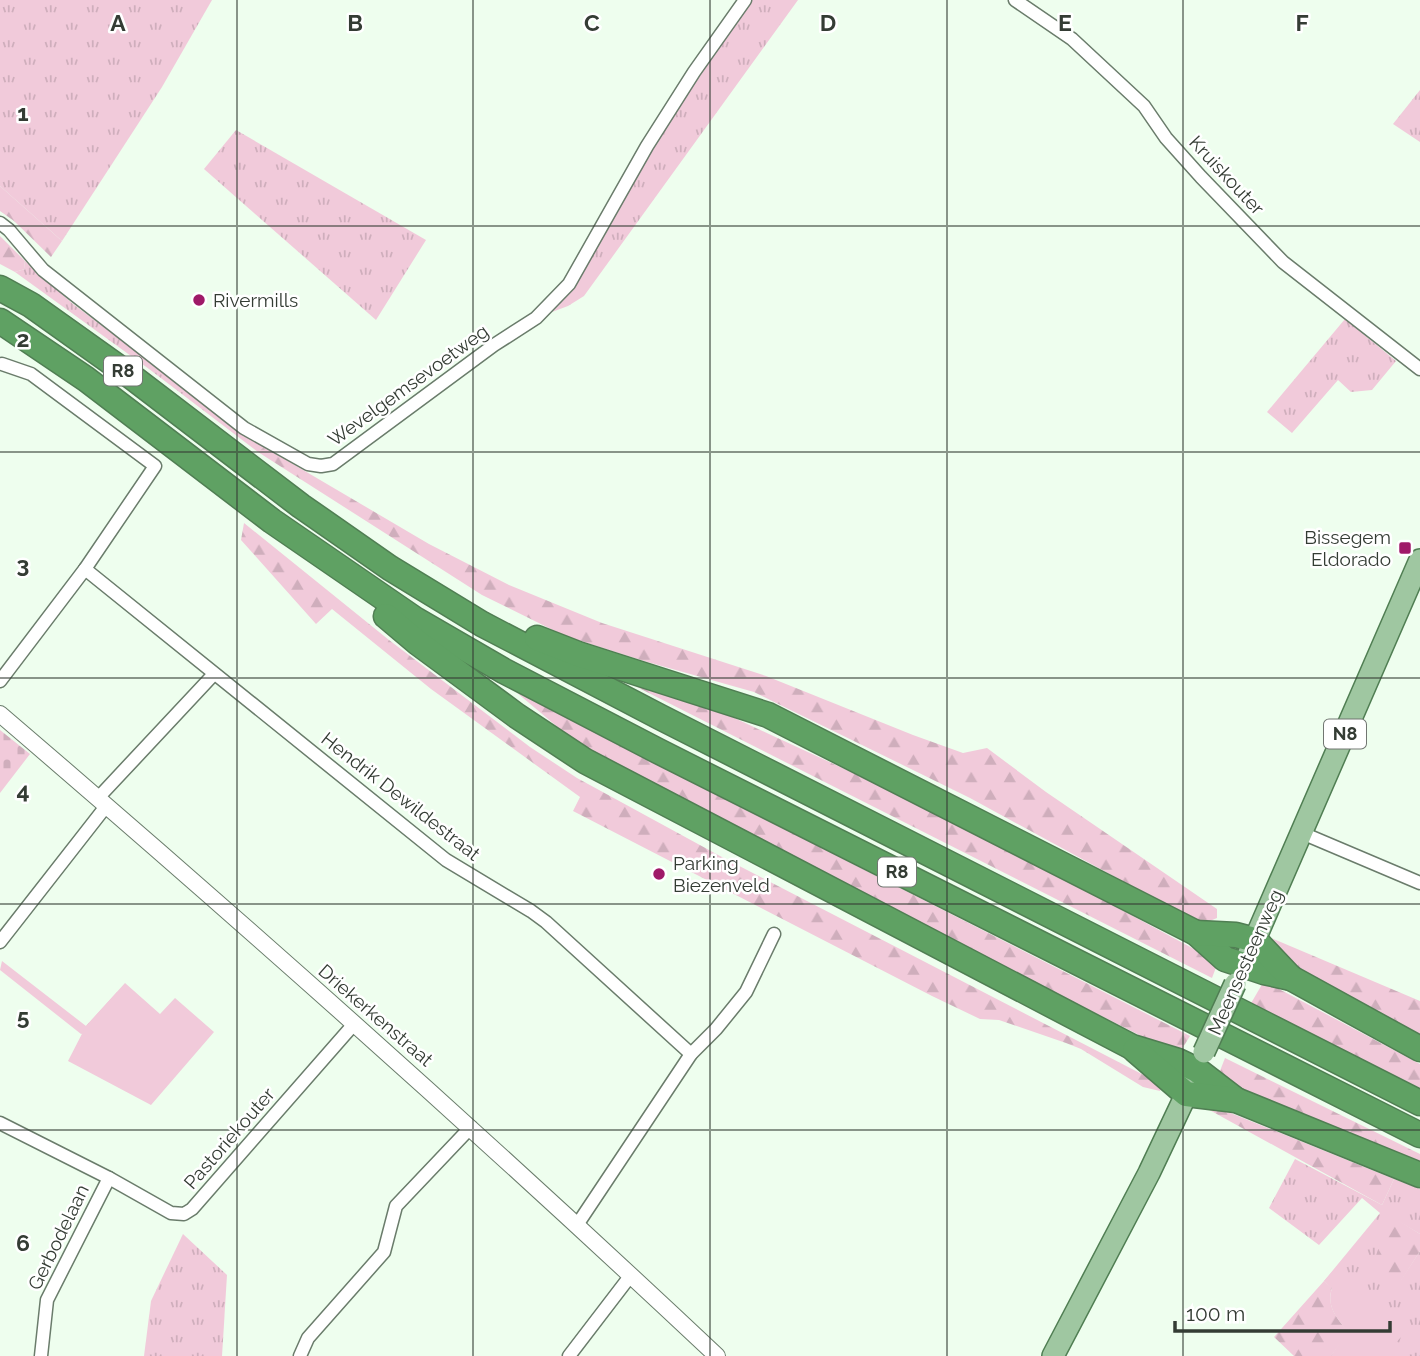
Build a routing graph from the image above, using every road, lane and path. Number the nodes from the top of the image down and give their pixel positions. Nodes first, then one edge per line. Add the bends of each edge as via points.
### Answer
1 (745, 0) edge
2 (1016, 0) edge
3 (0, 223) edge
4 (0, 288) edge
5 (0, 321) edge
6 (2, 364) dead end
7 (1420, 369) edge
8 (1420, 560) edge
9 (85, 569) junction
10 (380, 596) junction
11 (482, 624) junction
12 (214, 674) junction
13 (0, 681) edge
14 (0, 714) edge
15 (102, 802) junction
16 (1302, 833) junction
17 (1420, 883) edge
18 (1196, 933) junction
19 (774, 934) dead end
20 (1255, 940) junction
21 (0, 942) edge
22 (1239, 975) junction
23 (1292, 978) junction
24 (354, 1024) junction
25 (1132, 1047) junction
26 (1420, 1049) edge
27 (691, 1054) junction
28 (1200, 1061) junction
29 (1186, 1094) junction
30 (1236, 1100) junction
31 (1420, 1103) edge
32 (0, 1123) edge
33 (471, 1127) junction
34 (1420, 1135) edge
35 (1420, 1175) edge
36 (109, 1178) junction
37 (577, 1225) junction
38 (631, 1275) junction
39 (41, 1356) edge
40 (300, 1356) edge
41 (569, 1356) edge
42 (717, 1356) edge
43 (1053, 1356) edge

1 - 3 street, Wevelgemsevoetweg via 648,146 569,284 536,318 333,464 308,464 244,428 43,271
2 - 7 street, Kruiskouter via 1072,39 1144,106 1166,138 1283,262
4 - 11 highway, R8 via 121,369 301,506
5 - 10 highway, R8 via 66,364 272,521
6 - 9 street via 31,374 155,466
8 - 16 main road, Meensesteenweg / N8
9 - 12 street, Hendrik Dewildestraat
9 - 13 street
10 - 25 highway via 387,617 418,643 585,761
10 - 34 highway, R8 via 587,714
11 - 18 highway via 768,715
11 - 31 highway, R8
12 - 15 street
12 - 27 street, Hendrik Dewildestraat via 446,860 546,922
14 - 15 street, Driekerkenstraat
15 - 21 street
15 - 24 street, Driekerkenstraat
16 - 17 street
16 - 20 main road, Meensesteenweg / N8
18 - 20 highway via 1236,934
18 - 22 highway
19 - 27 street via 746,992
20 - 22 main road, Meensesteenweg / N8
20 - 23 highway
22 - 23 highway
22 - 28 main road, Meensesteenweg / N8, bridge
23 - 26 highway
24 - 33 street, Driekerkenstraat
24 - 36 street, Pastoriekouter via 192,1209 171,1213
25 - 28 highway via 1178,1061
25 - 29 highway
27 - 37 street
28 - 29 main road, Meensesteenweg / N8
28 - 30 highway
29 - 30 highway
29 - 43 main road, Meensesteenweg / N8
30 - 35 highway
32 - 36 street, Pastoriekouter
33 - 37 street, Driekerkenstraat
33 - 40 street via 396,1206 384,1252 308,1338
36 - 39 street, Gerbodelaan via 47,1300
37 - 38 street, Driekerkenstraat
38 - 41 street
38 - 42 street, Driekerkenstraat

